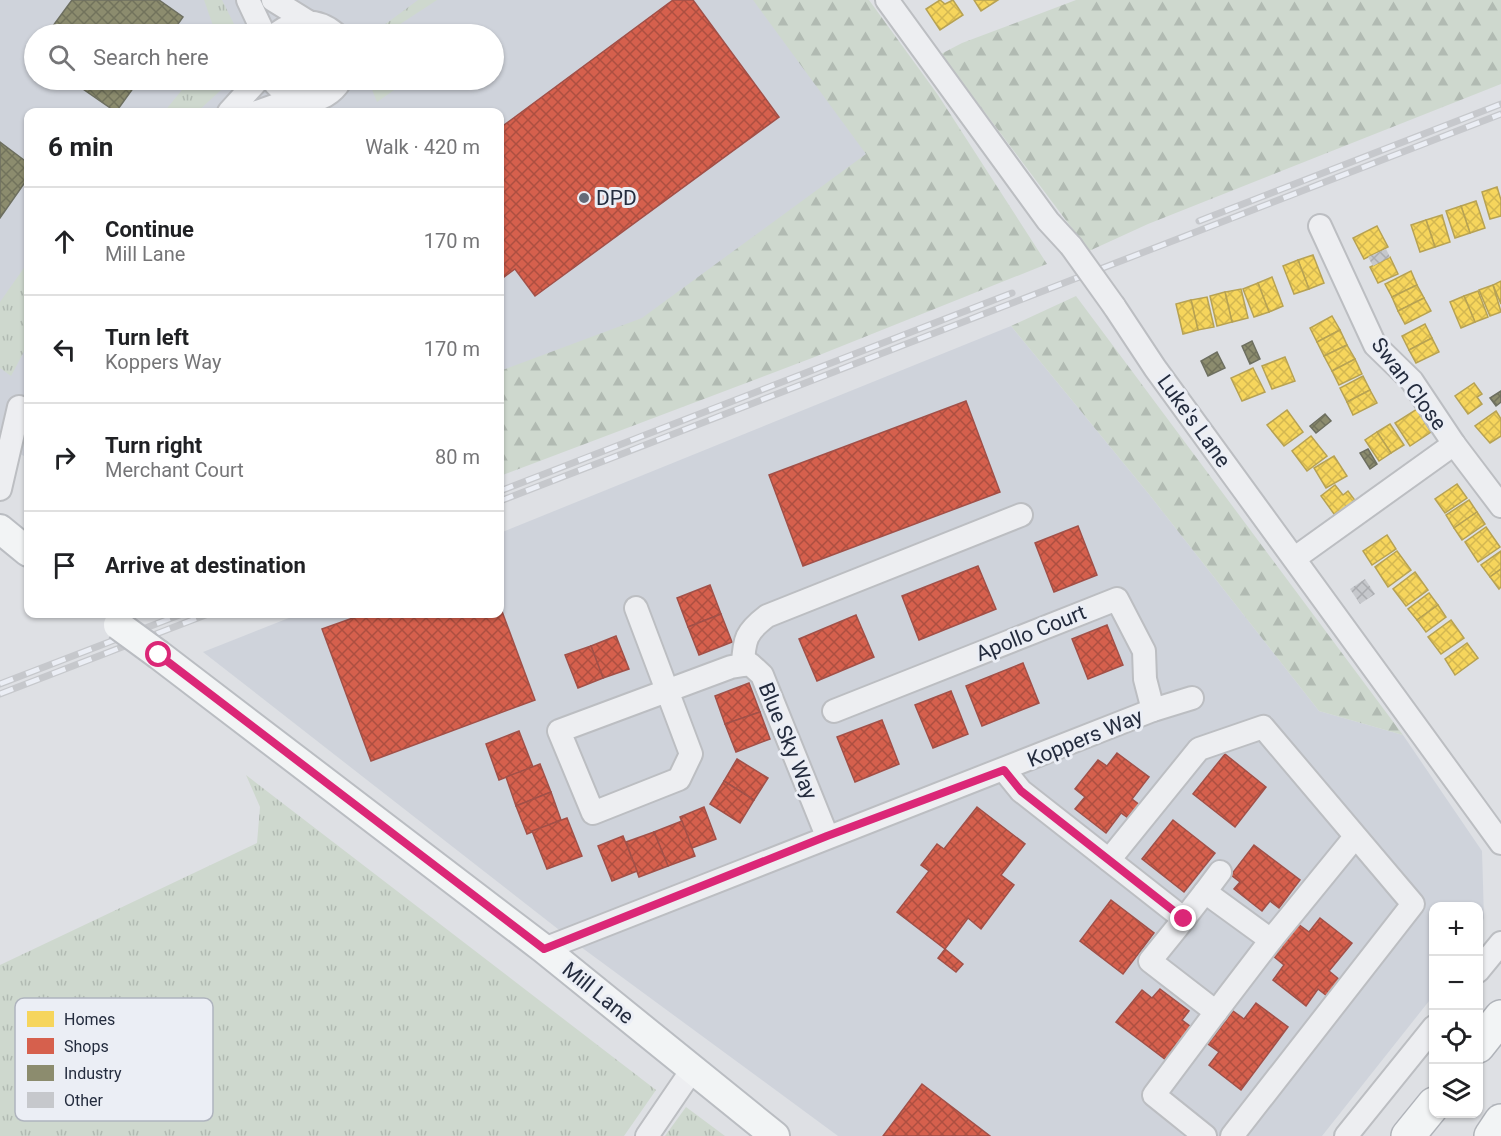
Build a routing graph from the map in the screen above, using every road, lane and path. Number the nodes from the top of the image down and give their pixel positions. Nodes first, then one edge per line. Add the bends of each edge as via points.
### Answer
1 (248, 0) edge
2 (273, 0) edge
3 (887, 0) edge
4 (307, 21) junction
5 (259, 24) edge
6 (292, 24) edge
7 (318, 24) edge
8 (249, 90) edge
9 (280, 90) edge
10 (331, 90) edge
11 (294, 99) junction
12 (233, 108) edge
13 (268, 108) edge
14 (1320, 226) dead end
15 (24, 398) edge
16 (0, 429) edge
17 (1454, 444) junction
18 (0, 489) edge
19 (1501, 506) edge
20 (1021, 515) dead end
21 (0, 529) edge
22 (24, 549) edge
23 (1295, 558) junction
24 (636, 608) dead end
25 (111, 619) edge
26 (743, 665) junction
27 (667, 691) junction
28 (1192, 698) dead end
29 (1153, 710) junction
30 (834, 711) dead end
31 (1004, 770) junction
32 (827, 836) junction
33 (1355, 837) junction
34 (1501, 843) edge
35 (1109, 860) junction
36 (1221, 872) dead end
37 (1205, 892) junction
38 (1184, 919) junction
39 (1271, 940) junction
40 (1501, 943) edge
41 (544, 949) junction
42 (1483, 966) edge
43 (1216, 1012) junction
44 (1501, 1017) edge
45 (1429, 1033) edge
46 (1483, 1041) edge
47 (692, 1070) junction
48 (1429, 1110) edge
49 (1501, 1121) edge
50 (646, 1136) edge
51 (775, 1136) edge
52 (1205, 1136) edge
53 (1232, 1136) edge
54 (1346, 1136) edge
55 (1408, 1136) edge
56 (1491, 1136) edge

1 - 5 street
2 - 4 street
3 - 23 street, Luke's Lane, bridge via 1048,221 1071,246
4 - 6 street
4 - 7 street
8 - 12 street
9 - 11 street
10 - 11 street via 315,100
11 - 13 street
14 - 17 street, Swan Close via 1376,345 1412,381
15 - 16 street
15 - 18 street
17 - 19 street, Swan Close
17 - 23 street, Swan Close
20 - 26 street via 766,616 750,628
21 - 22 main road
23 - 34 street, Luke's Lane
24 - 27 street
25 - 41 main road, Mill Lane, bridge
26 - 27 street, Blue Sky Way
26 - 32 street, Blue Sky Way via 750,664 762,675
27 - 27 street, Blue Sky Way via 559,731 593,813 679,779 686,768 691,754
28 - 29 street, Koppers Way
29 - 30 street, Apollo Court via 1145,679 1144,651 1117,599
29 - 31 street, Koppers Way
31 - 32 street, Koppers Way
31 - 35 street via 1021,791
32 - 41 street, Koppers Way
33 - 35 street via 1263,727 1199,749
33 - 39 street
33 - 53 street via 1413,904
35 - 38 street
36 - 37 street
37 - 38 street
37 - 39 street
38 - 43 street via 1150,961
39 - 43 street
40 - 42 street
41 - 47 main road, Mill Lane
43 - 52 street via 1154,1095
44 - 46 highway
45 - 54 street
47 - 50 street
47 - 51 main road, Mill Lane
48 - 55 highway
49 - 56 highway

